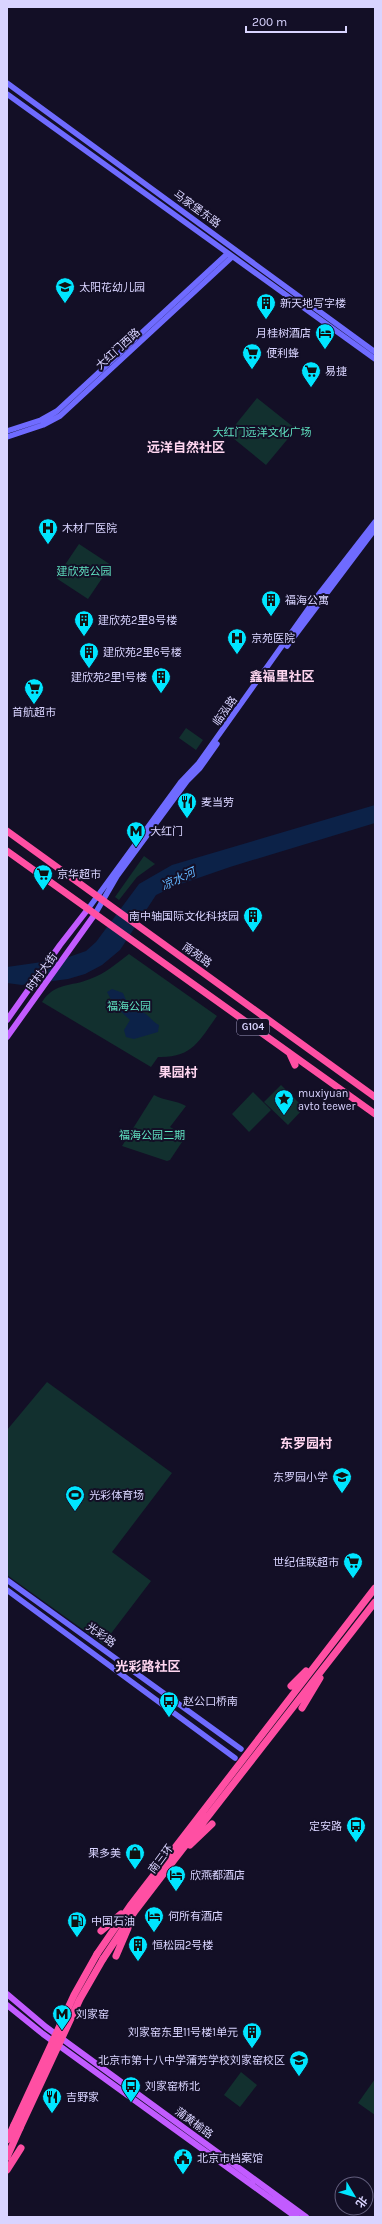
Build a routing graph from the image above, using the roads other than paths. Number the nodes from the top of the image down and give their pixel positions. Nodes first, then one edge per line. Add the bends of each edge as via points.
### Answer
1 (7, 83) edge
2 (7, 94) edge
3 (229, 256) junction
4 (375, 352) edge
5 (375, 359) edge
6 (7, 431) edge
7 (7, 437) edge
8 (375, 522) edge
9 (375, 529) edge
10 (7, 831) edge
11 (7, 851) edge
12 (100, 898) junction
13 (88, 909) junction
14 (94, 916) junction
15 (175, 946) dead end
16 (180, 956) junction
17 (7, 1020) edge
18 (7, 1037) edge
19 (290, 1054) junction
20 (295, 1065) dead end
21 (312, 1070) junction
22 (318, 1081) dead end
23 (375, 1097) edge
24 (375, 1114) edge
25 (7, 1580) edge
26 (375, 1588) edge
27 (7, 1590) edge
28 (375, 1602) edge
29 (333, 1643) junction
30 (335, 1652) junction
31 (291, 1686) dead end
32 (302, 1708) dead end
33 (280, 1717) junction
34 (241, 1749) dead end
35 (235, 1758) dead end
36 (212, 1804) junction
37 (212, 1824) dead end
38 (174, 1860) junction
39 (133, 1908) junction
40 (101, 1931) dead end
41 (116, 1956) dead end
42 (7, 1994) edge
43 (7, 2005) edge
44 (17, 2127) junction
45 (7, 2140) edge
46 (21, 2148) dead end
47 (7, 2157) edge
48 (7, 2170) edge
49 (296, 2217) edge
50 (306, 2217) edge

1 - 4 main road, 马家堡东路
2 - 3 main road, 马家堡东路
3 - 5 main road, 马家堡东路
3 - 6 main road, 大红门西路 via 57,411 41,420
3 - 7 main road, 大红门西路 via 60,416
8 - 12 main road, 临泓路 via 316,598 198,764 180,783
9 - 12 main road, 临泓路 via 200,768 187,781
10 - 12 highway, 南苑路 / G104
11 - 13 highway, G104
12 - 13 main road, 临泓路
12 - 14 main road, 临泓路
12 - 16 highway, 南苑路 / G104 via 158,937
13 - 14 highway, G104
13 - 17 main road, 时村大街
14 - 18 main road, 时村大街
14 - 19 highway, G104 via 130,940 160,965
15 - 16 highway
16 - 23 highway, 南苑路 / G104
19 - 20 highway
19 - 21 highway, G104
21 - 22 highway
21 - 24 highway, G104
25 - 34 main road, 光彩路
26 - 29 highway, 南三环
27 - 35 main road, 光彩路
28 - 30 highway, 南三环
29 - 31 highway
29 - 33 highway, 南三环
30 - 32 highway
30 - 33 highway, 南三环
33 - 36 highway, 南三环
36 - 38 highway, 南三环
36 - 39 highway, 南三环
37 - 38 highway
38 - 39 highway, 南三环
39 - 40 highway
39 - 41 highway
39 - 44 highway, 南三环, bridge via 80,1999
39 - 44 highway, 南三环, bridge via 97,1954 74,1995
42 - 50 main road, 蒲黄榆路 via 46,2027
43 - 49 main road, 蒲黄榆路 via 43,2034
44 - 45 highway, 南三环
44 - 47 highway, 南三环
46 - 48 highway

